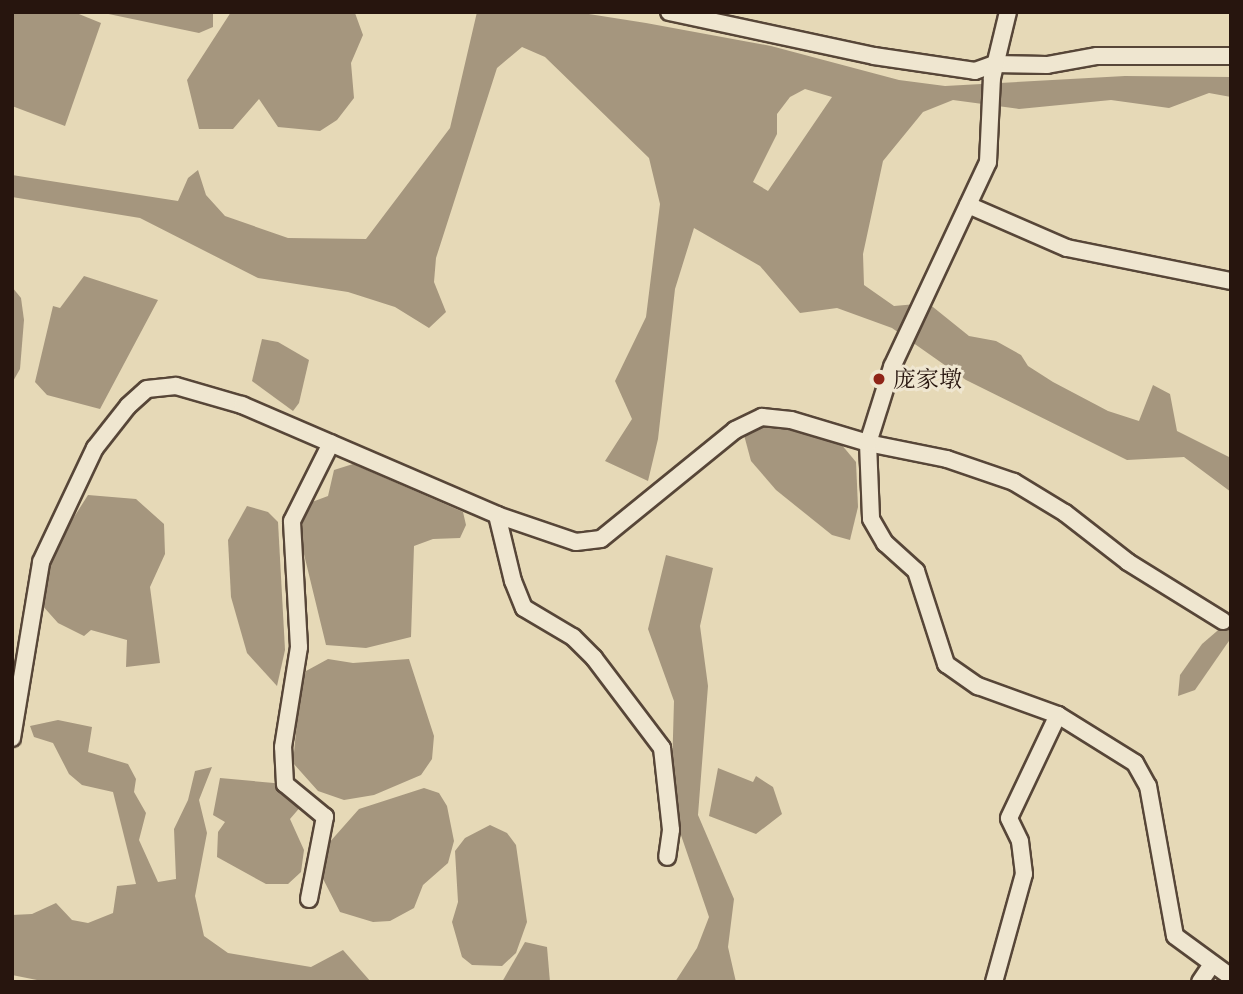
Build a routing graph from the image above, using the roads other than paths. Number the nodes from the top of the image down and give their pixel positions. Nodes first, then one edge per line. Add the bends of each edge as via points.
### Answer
1 (669, 12) edge
2 (1008, 12) edge
3 (1231, 56) edge
4 (993, 71) junction
5 (968, 205) junction
6 (1231, 281) edge
7 (331, 443) junction
8 (868, 443) junction
9 (497, 514) junction
10 (1223, 621) dead end
11 (1058, 715) junction
12 (12, 738) edge
13 (667, 857) dead end
14 (309, 899) dead end
15 (1212, 964) junction
16 (1231, 977) edge
17 (994, 982) edge
18 (1200, 982) edge

1 - 4 street via 874,56
2 - 4 street
3 - 4 street via 1097,56
4 - 5 street via 988,162
5 - 6 street via 1067,248
5 - 8 street via 892,367
7 - 9 street
7 - 12 street via 243,405 176,386 147,389 128,406 95,449 41,562
7 - 14 street via 292,521 299,647 283,747 285,784 326,817
8 - 9 street via 791,420 762,417 735,429 601,540 576,542
8 - 10 street via 947,458 1014,482
8 - 11 street via 871,519 885,543 916,571 946,664 978,686
9 - 13 street via 524,608 573,637 594,658 662,748 671,830
11 - 15 street via 1135,763 1147,786 1175,936
11 - 17 street via 1009,818 1020,841 1024,874
15 - 16 street
15 - 18 street

